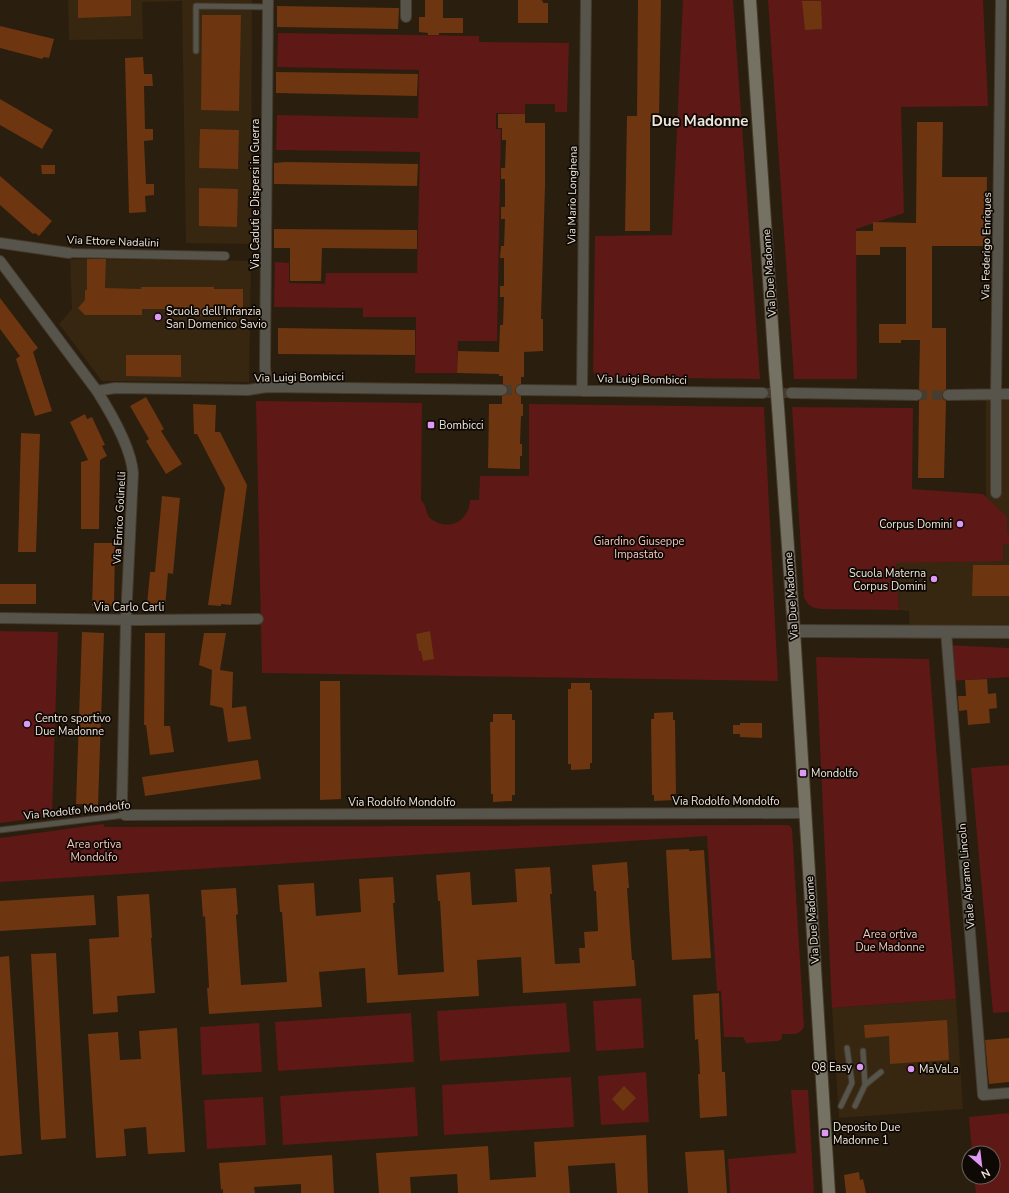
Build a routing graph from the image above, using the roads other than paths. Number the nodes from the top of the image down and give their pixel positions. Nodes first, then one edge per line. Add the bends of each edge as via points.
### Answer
1 (406, 0) edge
2 (586, 0) edge
3 (750, 0) edge
4 (1001, 0) edge
5 (268, 3) edge
6 (406, 17) dead end
7 (196, 51) dead end
8 (0, 243) edge
9 (69, 253) joint
10 (225, 256) dead end
11 (0, 261) edge
12 (267, 388) junction
13 (502, 390) tunnel mouth
14 (521, 390) tunnel mouth
15 (97, 391) junction
16 (582, 391) junction
17 (763, 393) tunnel mouth
18 (791, 393) tunnel mouth
19 (996, 394) junction
20 (1009, 394) edge
21 (917, 395) tunnel mouth
22 (948, 395) tunnel mouth
23 (996, 493) dead end
24 (0, 618) edge
25 (126, 619) junction
26 (258, 619) dead end
27 (794, 631) junction
28 (946, 631) junction
29 (1009, 632) edge
30 (805, 813) junction
31 (125, 815) junction
32 (0, 830) edge
33 (847, 1048) dead end
34 (863, 1051) dead end
35 (881, 1072) dead end
36 (865, 1085) junction
37 (1009, 1093) edge
38 (841, 1106) dead end
39 (855, 1106) dead end
40 (829, 1193) edge

1 - 6 street
2 - 16 street, Via Mario Longhena
3 - 27 main road, Via Due Madonne, bridge
4 - 19 street, Via Federigo Enriques
5 - 7 lane via 196,6
5 - 12 street, Via Caduti e Dispersi in Guerra via 265,360
8 - 9 street, Via Ettore Nadalini
9 - 10 street, Via Ettore Nadalini
11 - 15 street, Via Enrico Golinelli
12 - 13 street, Via Luigi Bombicci
12 - 15 street, Via Luigi Bombicci via 115,388
14 - 16 street, Via Luigi Bombicci
15 - 25 street, Via Enrico Golinelli via 118,429 133,464
16 - 17 street, Via Luigi Bombicci
18 - 21 street
19 - 20 street
19 - 22 street
19 - 23 street, Via Federigo Enriques
24 - 25 street, Via Carlo Carli
25 - 26 street, Via Carlo Carli
25 - 31 street, Via Enrico Golinelli via 122,799
27 - 28 street
27 - 30 main road, Via Due Madonne
28 - 29 street
28 - 37 street, Viale Abramo Lincoln via 983,1095
30 - 31 street, Via Rodolfo Mondolfo
30 - 40 main road, Via Due Madonne
31 - 32 lane, Via Rodolfo Mondolfo
33 - 38 lane via 852,1083
34 - 36 lane
35 - 36 lane
36 - 39 lane

